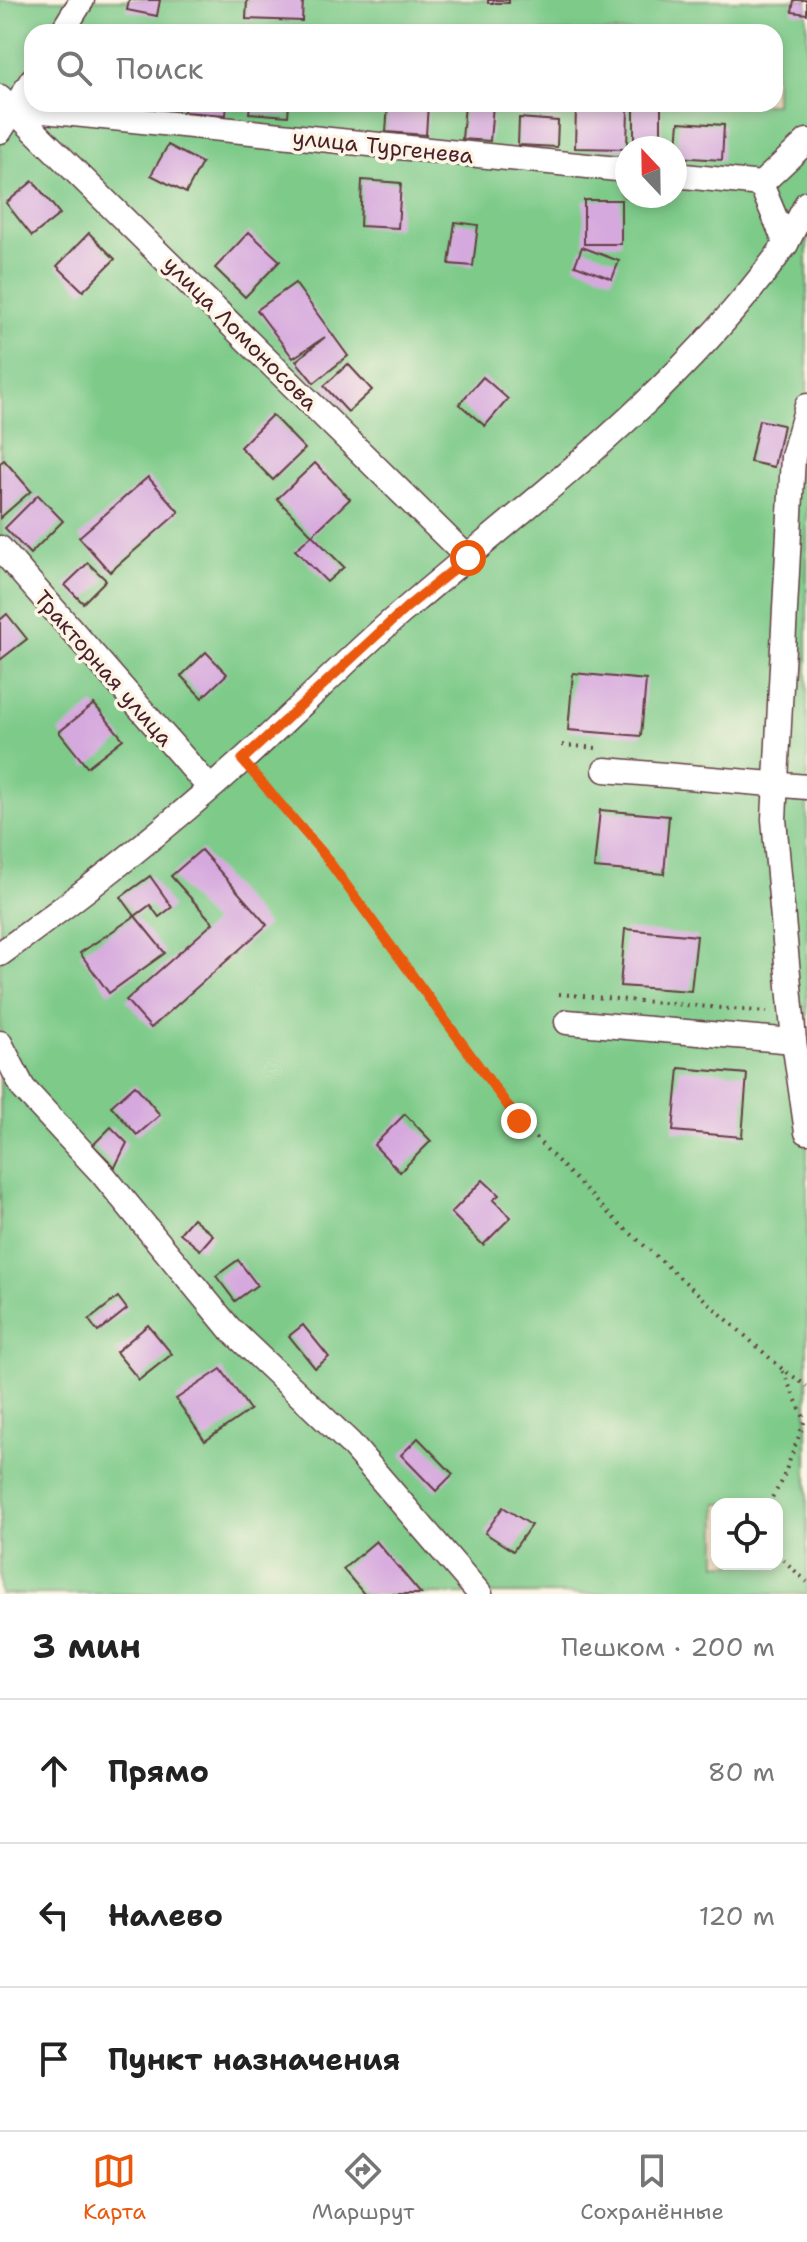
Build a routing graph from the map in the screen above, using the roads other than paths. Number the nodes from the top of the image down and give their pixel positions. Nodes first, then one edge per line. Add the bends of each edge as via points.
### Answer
1 (82, 0) edge
2 (67, 24) edge
3 (24, 87) edge
4 (7, 102) edge
5 (98, 112) edge
6 (0, 131) edge
7 (807, 141) edge
8 (615, 169) edge
9 (687, 176) edge
10 (761, 184) junction
11 (807, 203) edge
12 (786, 244) junction
13 (807, 406) edge
14 (799, 472) edge
15 (0, 548) edge
16 (468, 558) junction
17 (605, 770) dead end
18 (776, 784) junction
19 (209, 787) junction
20 (807, 787) edge
21 (796, 936) edge
22 (0, 954) edge
23 (567, 1022) dead end
24 (794, 1041) junction
25 (0, 1043) edge
26 (807, 1132) edge
27 (480, 1594) edge

1 - 2 street
3 - 4 street
4 - 6 street
4 - 16 street, улица Ломоносова
5 - 8 street, улица Тургенева
7 - 10 street
9 - 10 street
10 - 12 street
11 - 12 street
12 - 16 street via 749,296 664,387
13 - 14 street
14 - 18 street
15 - 19 street, Тракторная улица
16 - 19 street
17 - 18 street
18 - 20 street
18 - 21 street via 774,819
19 - 22 street via 96,885
21 - 24 street
23 - 24 street
24 - 26 street
25 - 27 street via 23,1088 100,1171 230,1329 350,1443

